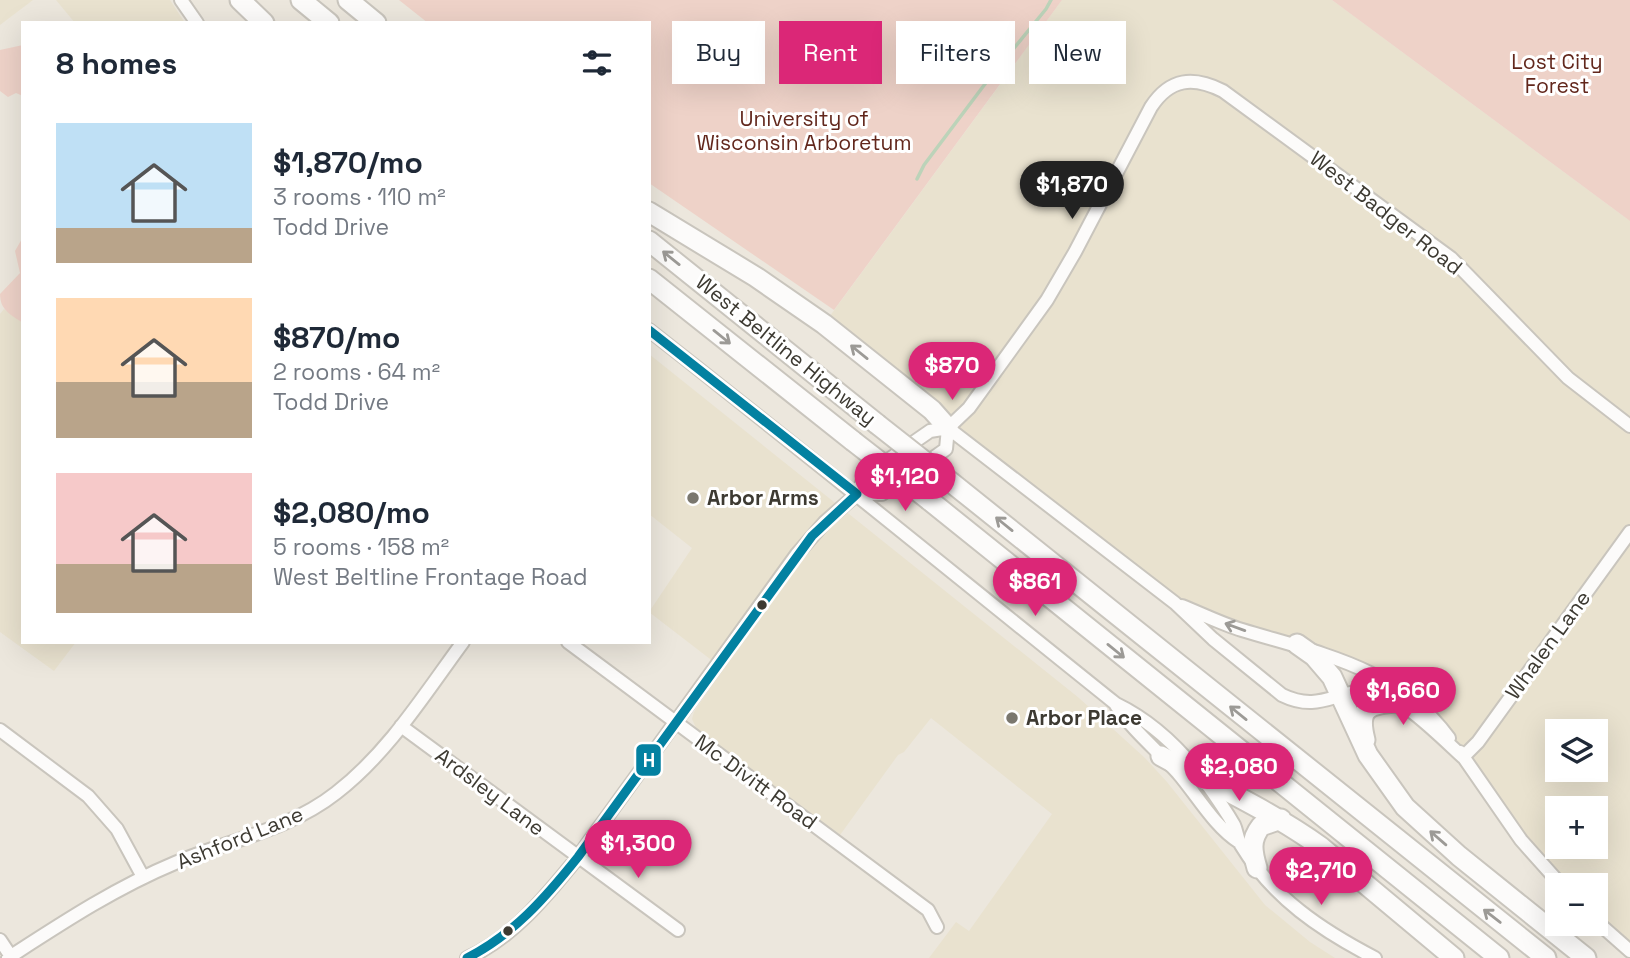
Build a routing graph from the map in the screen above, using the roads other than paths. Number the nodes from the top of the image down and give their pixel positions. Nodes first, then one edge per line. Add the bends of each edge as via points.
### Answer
1 (181, 0) edge
2 (240, 0) edge
3 (302, 0) edge
4 (348, 0) edge
5 (196, 21) edge
6 (262, 21) edge
7 (328, 21) edge
8 (374, 21) edge
9 (651, 213) edge
10 (651, 243) edge
11 (651, 281) edge
12 (651, 332) edge
13 (1630, 426) edge
14 (948, 428) junction
15 (857, 494) junction
16 (1630, 532) edge
17 (1175, 603) junction
18 (462, 644) edge
19 (571, 644) edge
20 (1297, 644) junction
21 (1339, 696) junction
22 (1397, 702) junction
23 (1116, 704) junction
24 (675, 723) junction
25 (401, 726) junction
26 (0, 730) edge
27 (1368, 755) junction
28 (1161, 756) junction
29 (1463, 757) junction
30 (1205, 780) junction
31 (1281, 819) junction
32 (1239, 842) junction
33 (579, 857) junction
34 (1257, 868) junction
35 (1550, 873) edge
36 (143, 877) junction
37 (937, 927) dead end
38 (678, 930) dead end
39 (1608, 932) edge
40 (0, 940) edge
41 (1630, 951) edge
42 (482, 955) edge
43 (10, 957) edge
44 (467, 958) edge
45 (1375, 958) edge
46 (1454, 958) edge
47 (1499, 958) edge
48 (1546, 958) edge
49 (1586, 958) edge

1 - 5 street
2 - 6 highway
3 - 7 highway
4 - 8 highway
14 -> 9 highway via 932,410 824,324
48 -> 10 highway, West Beltline Highway, bridge
11 -> 47 highway, West Beltline Highway, bridge
12 - 15 street
13 - 14 street, West Badger Road via 1568,377 1451,258 1223,91 1187,81 1170,86 1155,100 1047,300 969,408
14 - 15 street via 930,431 865,476
14 - 15 street via 946,449 882,494
14 - 17 street
15 - 23 street
15 - 24 street via 812,536
16 - 29 street, Whalen Lane
20 -> 17 street via 1238,628
17 - 21 street via 1282,695 1309,704
18 - 25 street, Ashford Lane
19 - 24 street, Mc Divitt Road
20 - 21 highway via 1324,666
20 - 29 street via 1365,668 1391,683 1438,723
21 - 22 street via 1379,693
21 - 27 highway
22 - 27 highway via 1376,704 1362,717
22 - 29 street
23 - 28 street
23 - 30 street via 1135,713
24 - 33 street
24 - 37 street, Mc Divitt Road via 928,910
25 - 33 street, Ardsley Lane
25 - 36 street, Ashford Lane via 358,775 308,812
26 - 36 street via 88,796 117,829
49 -> 27 highway via 1426,828 1391,790
28 - 30 highway
28 - 32 street via 1227,834
29 - 35 street via 1521,840
30 - 31 highway
30 - 32 street via 1236,828
31 - 34 highway via 1261,826 1254,837 1252,853
31 - 46 highway
32 - 34 street
33 - 38 street, Ardsley Lane
33 - 42 street
34 - 45 street via 1305,916
36 - 43 street, Ashford Lane via 111,892
39 - 41 street
40 - 43 street
42 - 44 street

